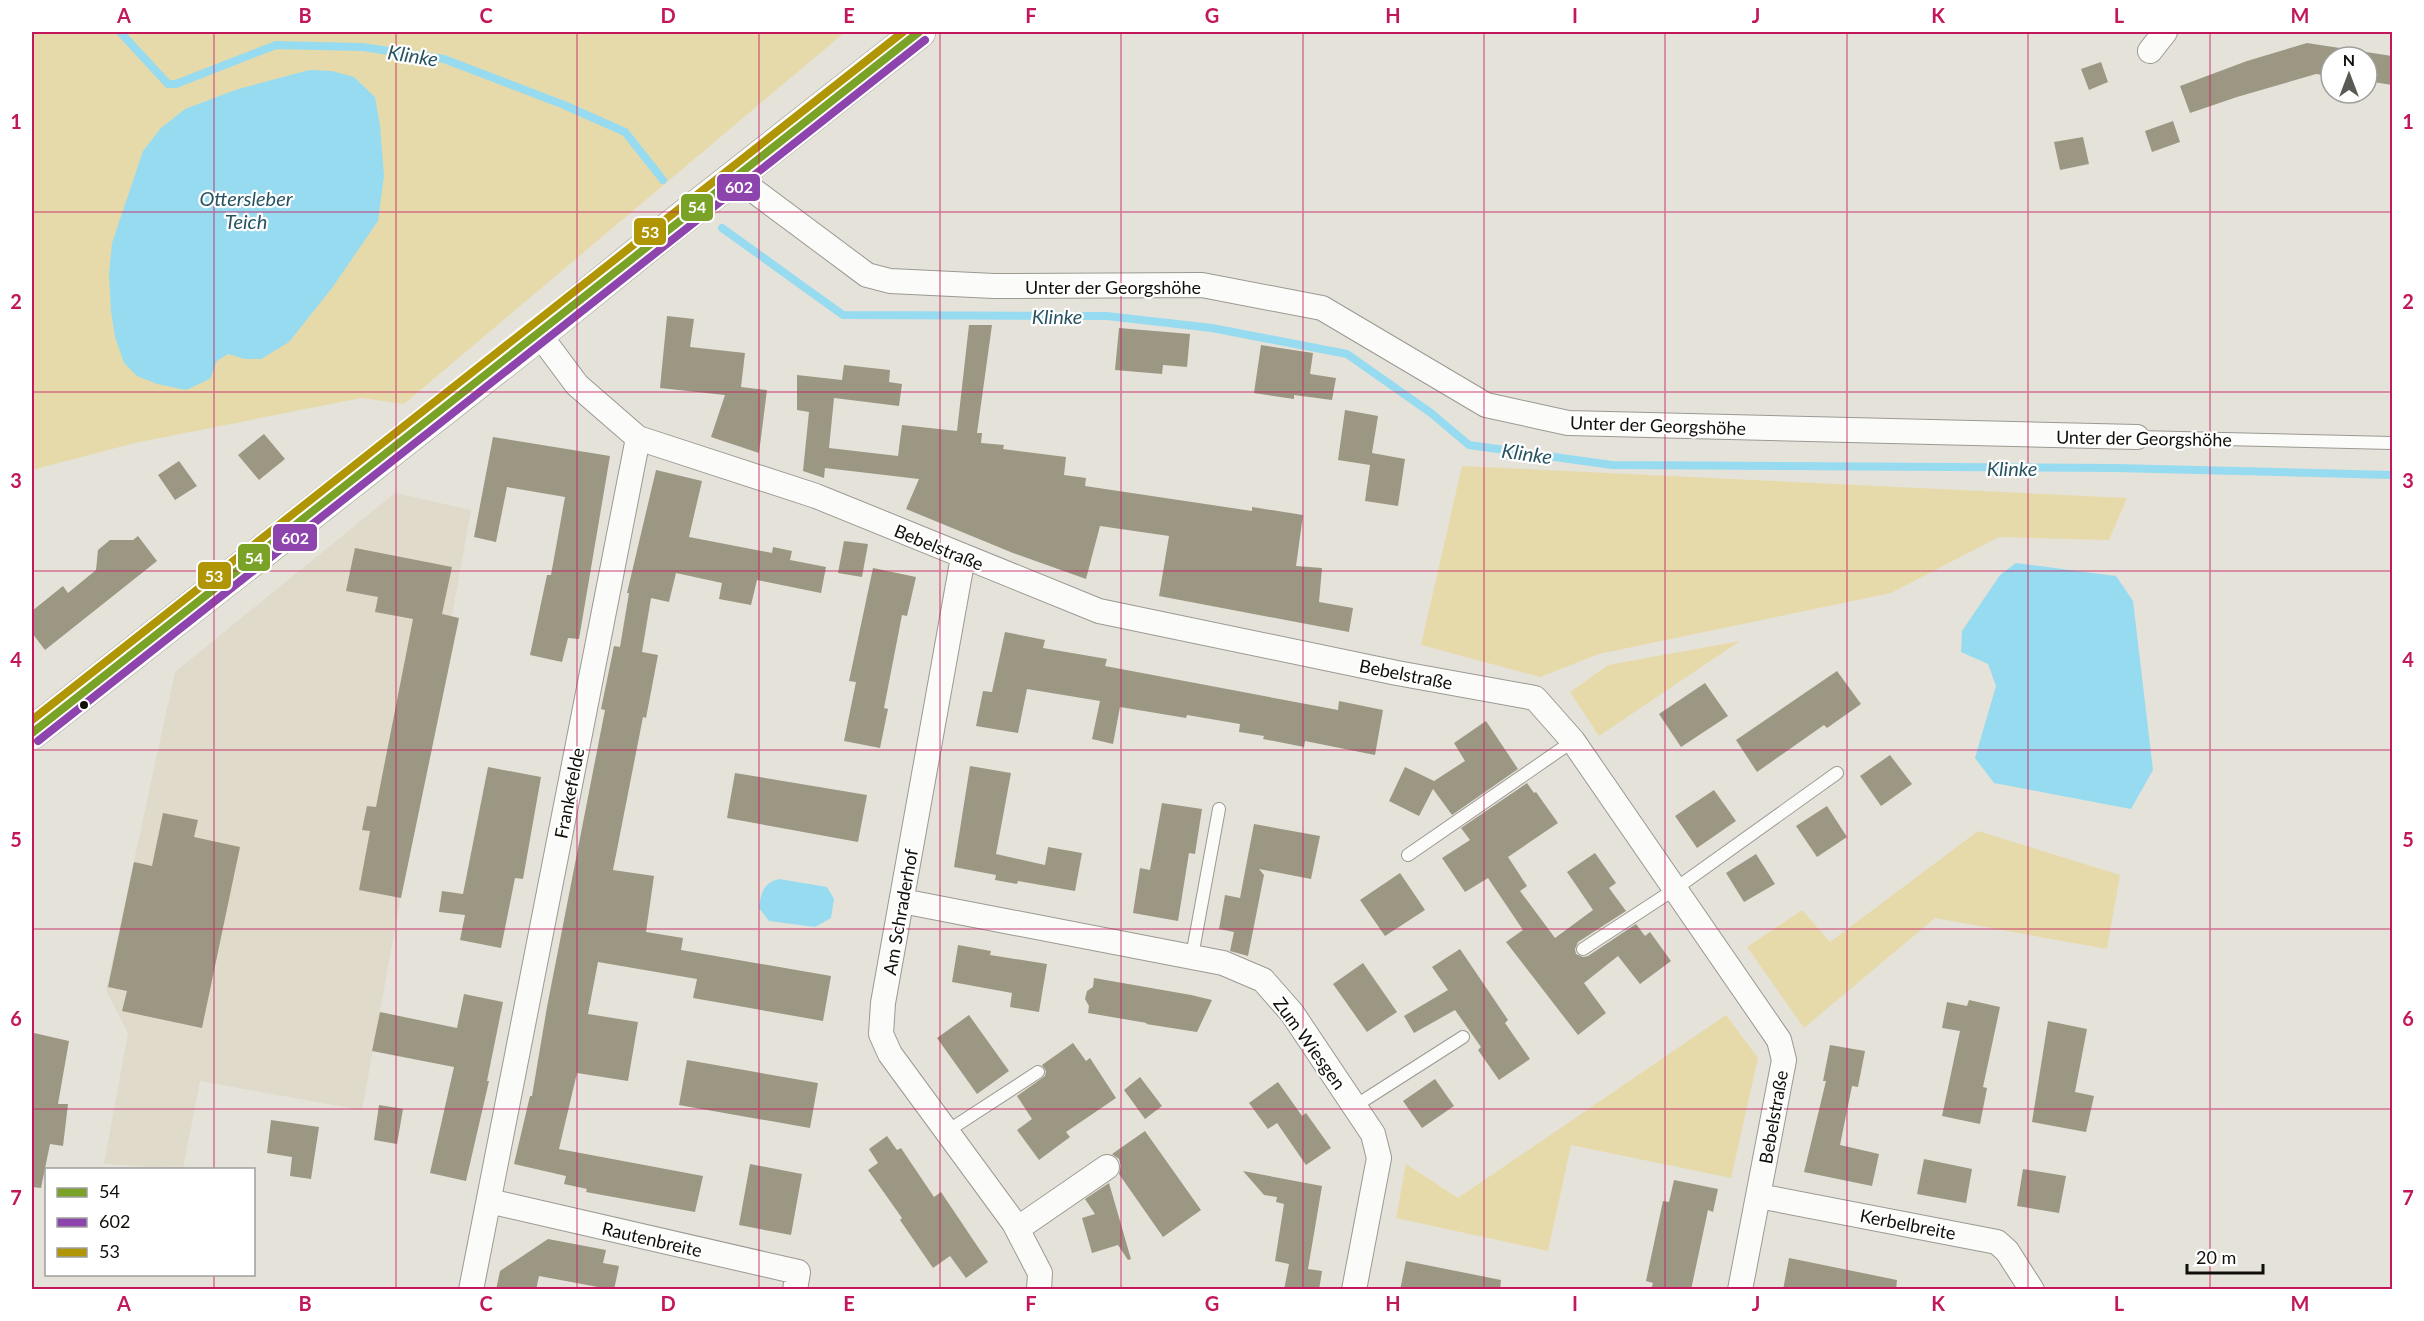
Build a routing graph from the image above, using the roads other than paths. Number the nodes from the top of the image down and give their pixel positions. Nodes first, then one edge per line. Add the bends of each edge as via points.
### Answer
1 (919, 32) edge
2 (2164, 32) edge
3 (2150, 51) dead end
4 (729, 182) junction
5 (539, 334) junction
6 (2137, 437) joint
7 (638, 438) junction
8 (2392, 444) edge
9 (963, 557) junction
10 (32, 734) edge
11 (1573, 741) junction
12 (1837, 773) dead end
13 (1220, 809) dead end
14 (1408, 855) dead end
15 (1675, 889) junction
16 (902, 901) junction
17 (1583, 949) dead end
18 (1192, 956) junction
19 (1463, 1037) dead end
20 (1038, 1072) dead end
21 (1355, 1106) junction
22 (946, 1132) junction
23 (1107, 1167) dead end
24 (1759, 1196) junction
25 (489, 1201) junction
26 (1017, 1229) junction
27 (471, 1290) edge
28 (795, 1290) edge
29 (1039, 1290) edge
30 (1353, 1290) edge
31 (1740, 1290) edge
32 (2032, 1290) edge

1 - 4 main road
2 - 3 street
4 - 5 main road
4 - 6 street, Unter der Georgshöhe via 753,190 867,275 890,281 994,286 1202,285 1322,308 1486,405 1568,423
5 - 7 street via 577,385
5 - 10 main road
6 - 8 lane, Unter der Georgshöhe
7 - 9 street, Bebelstraße via 816,496
7 - 25 street, Frankefelde
9 - 11 street, Bebelstraße via 1099,611 1535,698
9 - 16 street, Am Schraderhof
11 - 14 lane
11 - 15 street, Bebelstraße
12 - 15 lane
13 - 18 lane
15 - 17 lane
15 - 24 street, Bebelstraße via 1779,1040 1784,1060
16 - 18 street, Zum Wiesgen
16 - 22 street, Am Schraderhof via 881,1034 890,1054
18 - 21 street, Zum Wiesgen via 1223,963 1263,980 1292,1013
19 - 21 lane
20 - 22 lane
21 - 30 street, Zum Wiesgen via 1374,1134 1379,1158
22 - 26 street, Am Schraderhof
23 - 26 street
24 - 31 street, Bebelstraße
24 - 32 street, Kerbelbreite via 1997,1242
25 - 27 street, Frankefelde
25 - 28 street, Rautenbreite via 798,1272
26 - 29 street, Am Schraderhof via 1040,1273

